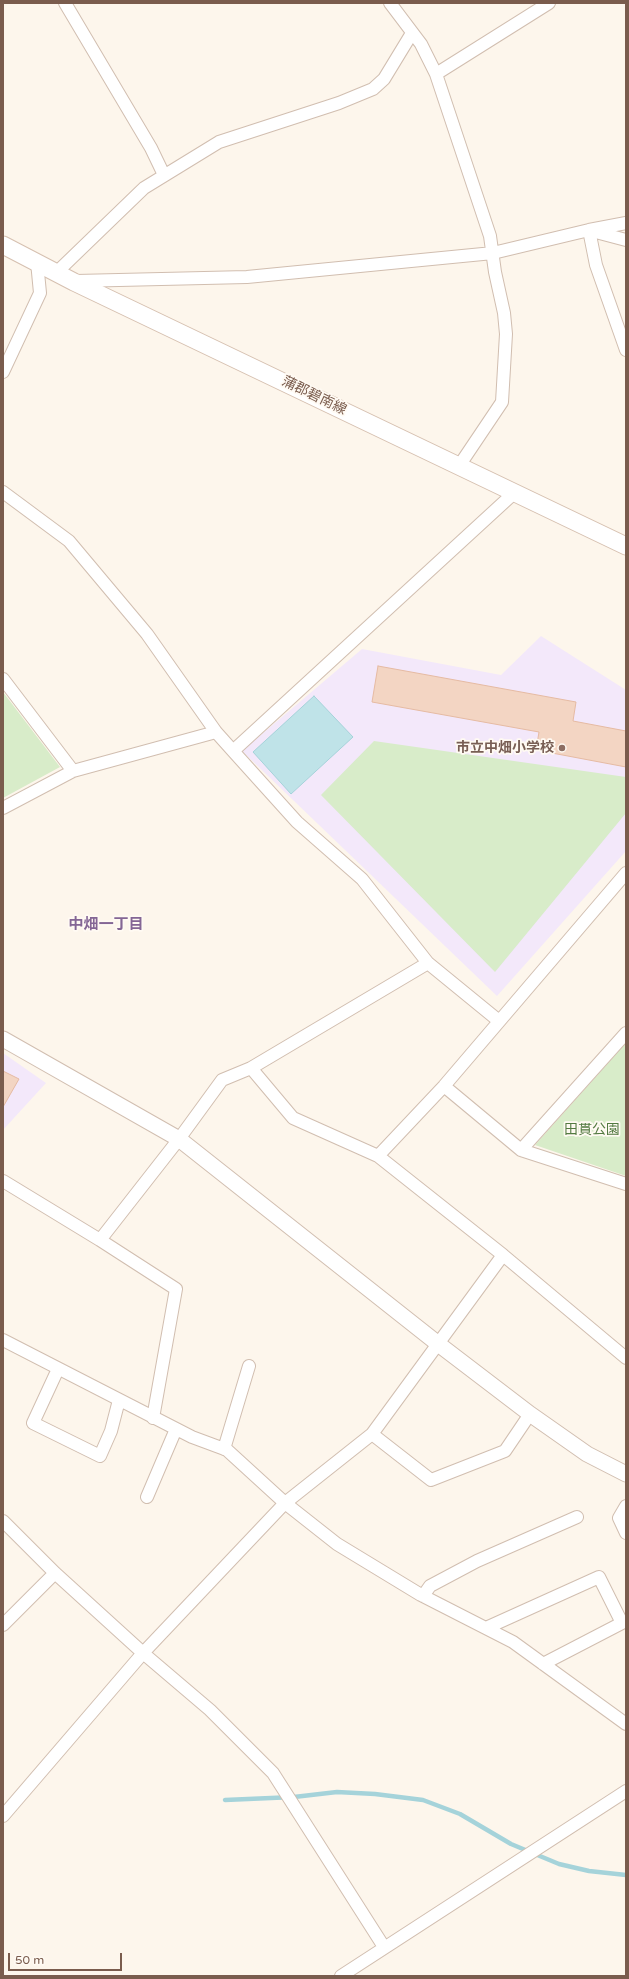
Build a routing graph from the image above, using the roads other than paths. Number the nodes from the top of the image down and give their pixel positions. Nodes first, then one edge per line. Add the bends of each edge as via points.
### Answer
1 (65, 3) edge
2 (390, 3) edge
3 (549, 3) edge
4 (412, 33) junction
5 (436, 74) junction
6 (164, 175) junction
7 (626, 223) edge
8 (589, 230) junction
9 (626, 240) edge
10 (3, 245) edge
11 (494, 253) junction
12 (37, 262) junction
13 (56, 272) junction
14 (74, 282) junction
15 (626, 350) edge
16 (3, 372) edge
17 (459, 466) junction
18 (3, 492) edge
19 (514, 493) junction
20 (626, 546) edge
21 (3, 679) edge
22 (216, 732) junction
23 (233, 751) junction
24 (73, 770) junction
25 (3, 808) edge
26 (626, 873) edge
27 (428, 964) junction
28 (499, 1021) junction
29 (626, 1033) edge
30 (3, 1039) edge
31 (251, 1068) junction
32 (444, 1086) junction
33 (180, 1139) junction
34 (521, 1150) junction
35 (378, 1156) junction
36 (3, 1181) edge
37 (626, 1184) edge
38 (100, 1240) junction
39 (503, 1255) junction
40 (3, 1340) edge
41 (437, 1343) junction
42 (626, 1358) edge
43 (249, 1366) dead end
44 (58, 1370) junction
45 (119, 1400) junction
46 (530, 1414) junction
47 (153, 1418) junction
48 (176, 1429) junction
49 (372, 1434) junction
50 (224, 1449) junction
51 (626, 1474) edge
52 (147, 1497) dead end
53 (285, 1502) junction
54 (626, 1506) edge
55 (577, 1517) dead end
56 (3, 1521) edge
57 (626, 1533) edge
58 (55, 1573) junction
59 (423, 1596) junction
60 (3, 1625) edge
61 (486, 1628) junction
62 (143, 1654) junction
63 (543, 1664) junction
64 (626, 1724) edge
65 (626, 1791) edge
66 (3, 1816) edge
67 (384, 1947) junction
68 (341, 1976) edge

1 - 6 street via 151,148
2 - 4 street
3 - 5 street
4 - 5 street via 421,44
4 - 6 street via 384,79 373,89 339,103 219,142
5 - 11 street
6 - 13 street via 144,188
7 - 8 street
8 - 9 street
8 - 11 street
8 - 15 street via 596,265
10 - 12 main road, 蒲郡碧南線
11 - 14 street via 247,276
11 - 17 street via 506,334 502,402
12 - 13 main road, 蒲郡碧南線
12 - 16 street via 40,293
13 - 14 main road, 蒲郡碧南線
14 - 17 main road, 蒲郡碧南線
17 - 19 main road, 蒲郡碧南線
18 - 22 street via 69,541 147,634
19 - 20 main road, 蒲郡碧南線
19 - 23 street
21 - 24 street
22 - 23 street
22 - 24 street
23 - 27 street via 297,822 362,879
24 - 25 street
26 - 28 street
27 - 28 street
27 - 31 street
28 - 32 street
29 - 34 street
30 - 33 street
31 - 33 street via 222,1080
31 - 35 street via 293,1118
32 - 34 street
32 - 35 street
33 - 38 street
33 - 41 street
34 - 37 street
35 - 39 street
36 - 38 street
38 - 47 street via 176,1289
39 - 41 street
39 - 42 street
40 - 44 street
41 - 46 street
41 - 49 street
43 - 50 street
44 - 45 street
44 - 45 street via 33,1423 100,1456 111,1431
45 - 47 street
46 - 49 street via 505,1451 431,1480
46 - 51 street via 587,1454
47 - 48 street
48 - 50 street
48 - 52 street
49 - 53 street
50 - 53 street
53 - 59 street via 337,1544
53 - 62 street
54 - 57 street via 619,1518
55 - 59 street via 476,1561 430,1586
56 - 58 street
58 - 60 street
58 - 62 street
59 - 61 street
61 - 63 street via 513,1642
61 - 63 street via 599,1577 622,1623
62 - 66 street
62 - 67 street via 210,1710 273,1773
63 - 64 street
65 - 67 street
67 - 68 street

